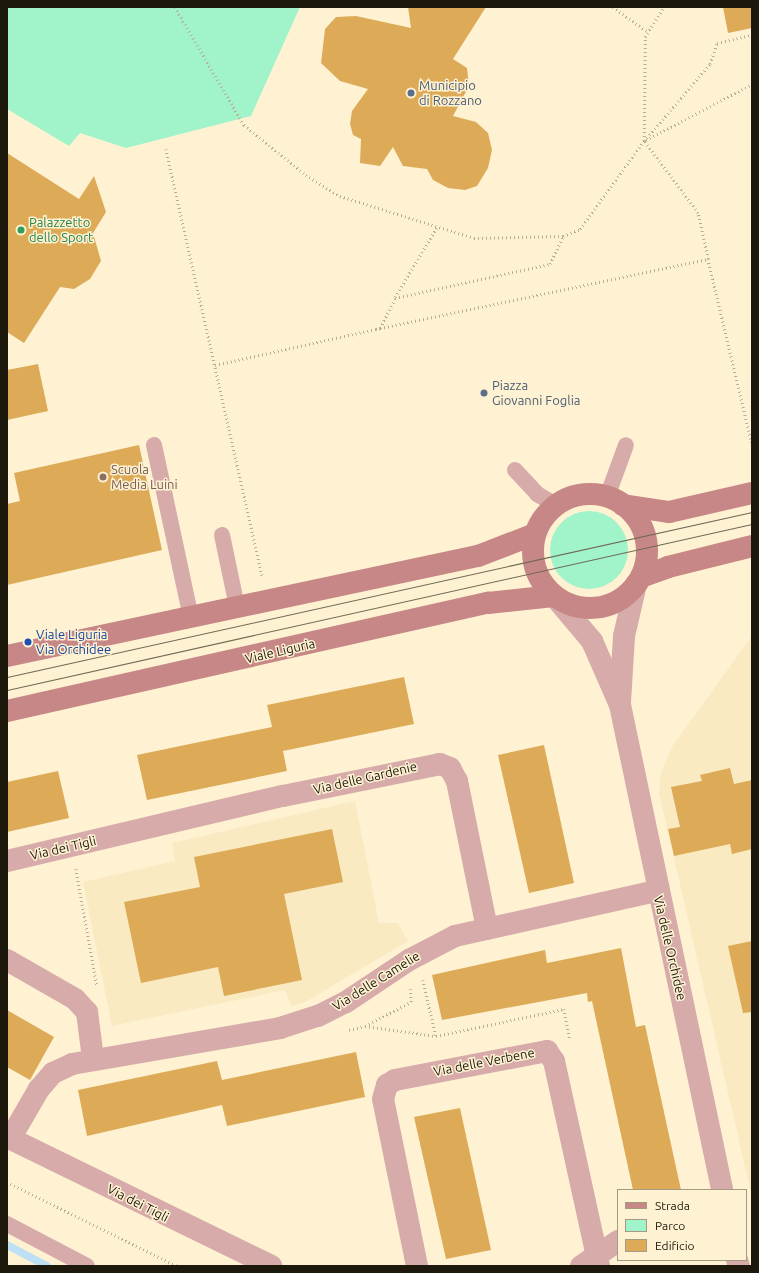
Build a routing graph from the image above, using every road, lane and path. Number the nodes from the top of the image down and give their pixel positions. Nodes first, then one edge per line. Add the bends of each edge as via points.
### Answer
1 (175, 7) edge
2 (612, 7) edge
3 (664, 7) edge
4 (648, 32) junction
5 (752, 35) edge
6 (752, 84) edge
7 (644, 141) junction
8 (166, 149) dead end
9 (437, 228) junction
10 (563, 236) junction
11 (708, 259) junction
12 (395, 298) junction
13 (376, 329) junction
14 (215, 365) junction
15 (752, 444) edge
16 (154, 445) dead end
17 (626, 445) dead end
18 (515, 470) dead end
19 (752, 493) edge
20 (615, 501) junction
21 (556, 505) junction
22 (535, 534) junction
23 (222, 536) dead end
24 (752, 546) edge
25 (263, 580) dead end
26 (638, 581) junction
27 (554, 596) junction
28 (236, 607) junction
29 (191, 617) junction
30 (7, 656) edge
31 (620, 705) junction
32 (7, 711) edge
33 (118, 835) joint
34 (72, 846) junction
35 (7, 861) edge
36 (657, 891) junction
37 (487, 929) junction
38 (7, 960) edge
39 (422, 972) dead end
40 (99, 995) dead end
41 (436, 1036) dead end
42 (93, 1059) junction
43 (8, 1138) edge
44 (7, 1182) edge
45 (722, 1189) edge
46 (7, 1224) edge
47 (617, 1242) edge
48 (592, 1262) edge
49 (87, 1266) edge
50 (177, 1266) edge
51 (271, 1266) edge
52 (417, 1266) edge

1 - 9 path via 244,125 306,175 340,196
2 - 4 path
3 - 4 path
4 - 7 path via 645,37
5 - 7 path via 717,43 710,64
6 - 7 path
7 - 10 path via 580,229
7 - 11 path via 698,213
8 - 14 path
9 - 10 path via 474,238
9 - 12 path
10 - 12 path via 550,264
11 - 13 path
11 - 15 path
12 - 13 path via 380,328
13 - 14 path
14 - 25 path
16 - 29 lane
17 - 20 lane
18 - 21 lane via 537,494
19 - 20 main road via 669,512
20 - 21 main road via 572,497
20 - 26 main road via 635,517 645,536 647,549
21 - 22 main road
22 - 27 main road via 535,569
22 - 28 main road via 478,556
23 - 28 lane
24 - 26 main road via 668,567
26 - 27 main road via 623,598 607,606 588,608 570,605
26 - 31 street, Via delle Orchidee via 624,636
27 - 31 street, Via delle Orchidee via 592,641
27 - 32 main road, Viale Liguria via 488,603
28 - 29 main road
29 - 30 main road
31 - 36 street, Via delle Orchidee
33 - 34 street, Via dei Tigli
33 - 37 street, Via delle Gardenie via 422,765 440,764 450,768 457,781
34 - 35 street, Via dei Tigli
34 - 40 path
36 - 37 street, Via delle Camelie
36 - 45 street, Via delle Orchidee
37 - 42 street, Via delle Camelie via 455,936 430,947 346,1002 318,1016 280,1028
38 - 42 street via 75,999 87,1012
39 - 41 path
42 - 43 street, Via delle Camelie via 53,1073
43 - 51 street, Via dei Tigli
44 - 50 path
46 - 49 lane
47 - 48 street
48 - 52 street, Via delle Verbene via 554,1060 546,1051 395,1080 387,1085 382,1099

